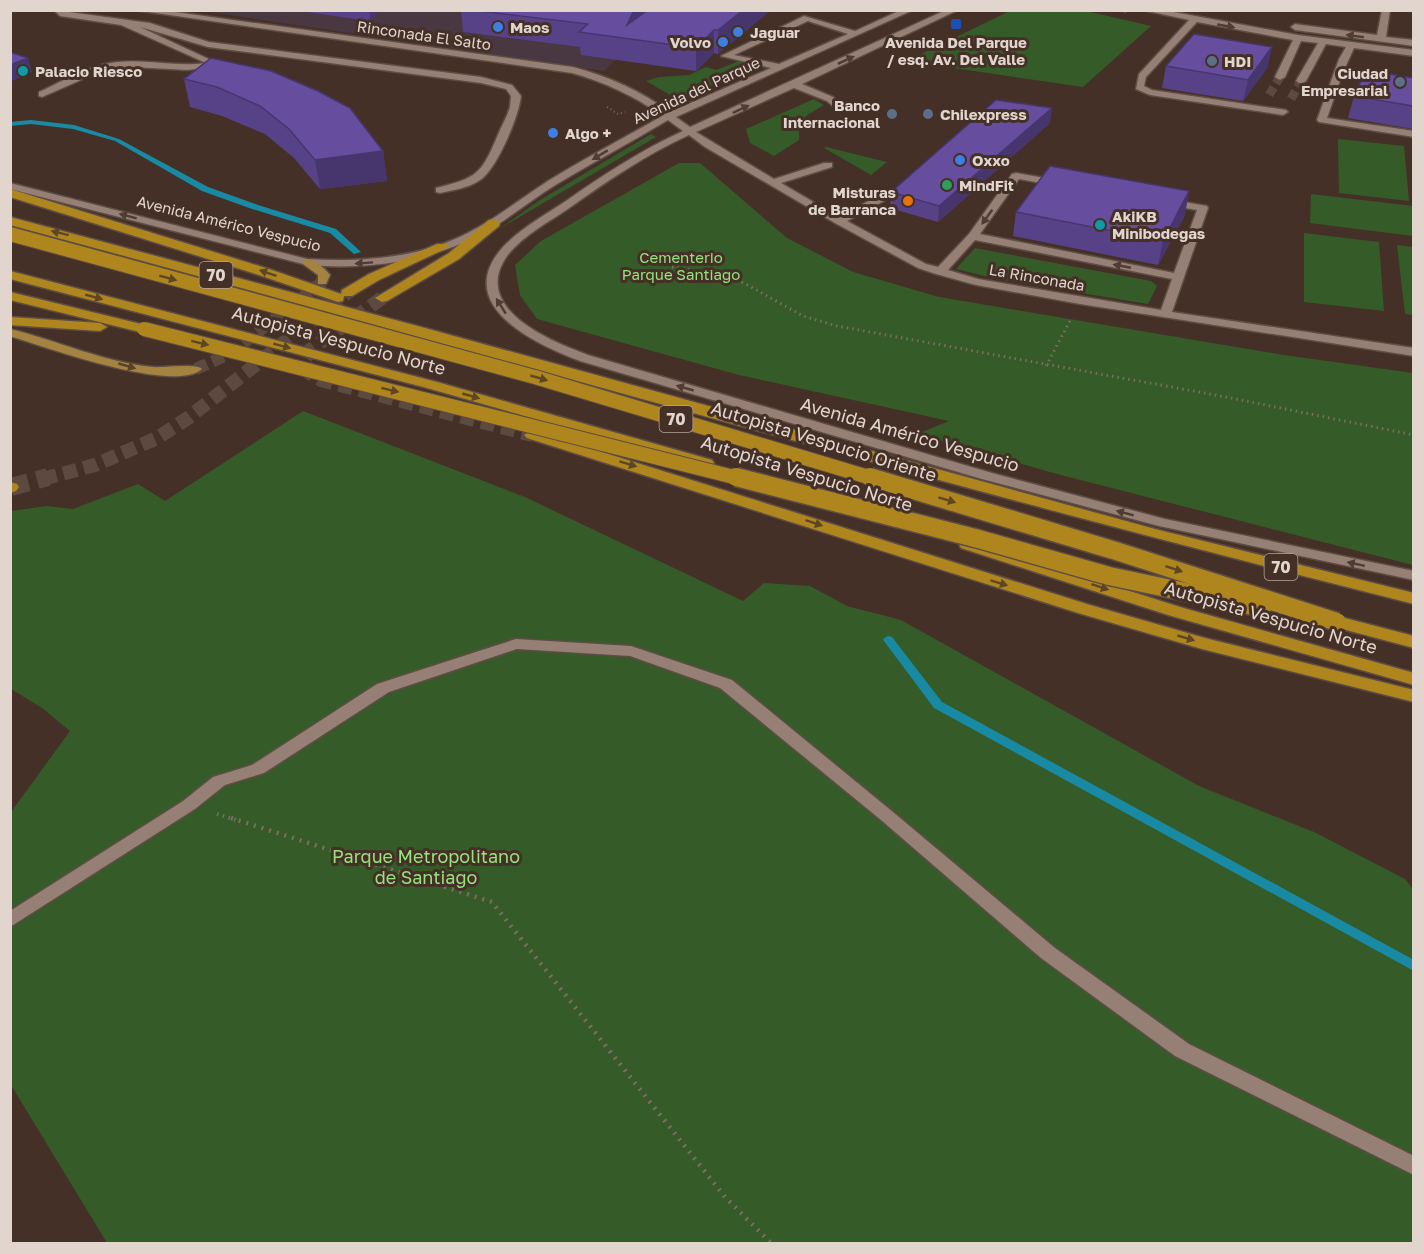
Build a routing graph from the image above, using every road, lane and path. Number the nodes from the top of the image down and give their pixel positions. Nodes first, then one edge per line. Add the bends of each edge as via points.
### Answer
1 (58, 10) edge
2 (139, 10) edge
3 (909, 10) edge
4 (954, 10) edge
5 (1148, 10) edge
6 (1201, 10) edge
7 (1386, 10) edge
8 (1194, 20) junction
9 (123, 23) junction
10 (856, 34) junction
11 (1298, 38) junction
12 (1381, 39) junction
13 (1323, 42) junction
14 (1413, 43) edge
15 (1351, 46) junction
16 (1413, 53) edge
17 (213, 65) junction
18 (780, 67) junction
19 (233, 71) edge
20 (1340, 72) junction
21 (1280, 77) tunnel mouth
22 (1301, 81) tunnel mouth
23 (1413, 83) edge
24 (793, 84) junction
25 (42, 94) dead end
26 (840, 108) dead end
27 (1283, 112) dead end
28 (669, 116) junction
29 (689, 132) junction
30 (1413, 134) edge
31 (828, 165) dead end
32 (775, 182) junction
33 (1063, 184) edge
34 (10, 186) edge
35 (440, 190) dead end
36 (10, 193) edge
37 (889, 194) edge
38 (1156, 200) edge
39 (10, 221) edge
40 (839, 221) junction
41 (494, 223) junction
42 (527, 233) joint
43 (10, 234) edge
44 (973, 236) junction
45 (442, 247) junction
46 (307, 261) junction
47 (672, 267) dead end
48 (940, 272) junction
49 (10, 276) edge
50 (1179, 277) junction
51 (322, 282) dead end
52 (347, 293) tunnel mouth
53 (10, 296) edge
54 (382, 298) tunnel mouth
55 (1080, 301) junction
56 (1166, 314) junction
57 (10, 321) edge
58 (144, 329) junction
59 (420, 331) junction
60 (10, 332) edge
61 (1413, 352) edge
62 (1046, 366) junction
63 (196, 369) tunnel mouth
64 (532, 435) tunnel mouth
65 (1413, 435) edge
66 (1413, 576) edge
67 (1413, 599) edge
68 (1337, 621) junction
69 (1413, 642) edge
70 (1413, 679) edge
71 (1413, 696) edge
72 (189, 805) junction
73 (10, 920) edge
74 (1413, 1166) edge
75 (772, 1244) edge

1 - 9 street via 76,17
2 - 28 street, Rinconada El Salto via 573,70 604,79
3 - 10 street, Avenida del Parque
24 -> 4 street, Avenida del Parque
5 - 8 street
12 -> 6 street
7 - 12 street
8 -> 11 street
8 - 27 street via 1142,76 1139,87 1150,92
9 - 17 street
9 - 35 street via 150,26 208,44 509,87 516,96 515,111 492,164 480,178
10 - 18 street, Avenida del Parque
10 - 18 street via 807,18 725,56
11 - 13 street
11 - 21 street
12 - 14 street
13 - 15 street
13 - 22 street
15 - 16 street
15 - 20 street
17 - 19 street
17 - 25 street via 194,69 105,66
18 - 28 street, Avenida del Parque
20 - 23 street
20 - 30 street via 1322,120
24 - 26 street via 830,99
29 -> 24 street, Avenida del Parque
28 - 29 street, Rinconada El Salto
28 -> 41 street, Avenida del Parque via 552,183
29 - 32 street, La Rinconada
29 - 42 street, Avenida del Parque via 645,155
31 - 32 street
32 - 40 street, La Rinconada
33 -> 44 street via 1016,176
46 -> 34 street, Avenida Américo Vespucio
59 -> 36 highway via 264,272
37 - 40 street
38 - 50 street via 1203,208
59 -> 39 highway, Autopista Vespucio Norte / 70
40 - 48 street, La Rinconada via 898,255
41 - 45 street, Avenida del Parque
41 - 54 highway via 454,256
66 -> 42 street, Avenida Américo Vespucio via 1164,523 1009,482 564,351 520,328 495,297 498,263
43 -> 68 highway, Autopista Vespucio Oriente / 70, bridge via 535,377
44 - 48 street
50 -> 44 street
45 -> 46 street, Avenida Américo Vespucio via 378,262
45 - 52 highway
46 - 51 main road via 324,274
47 - 62 path via 744,283 803,316 837,326
48 - 55 street, La Rinconada
49 -> 70 highway, Autopista Vespucio Norte via 432,385 732,471 1185,614
50 - 56 street
53 - 58 highway
55 - 56 street, La Rinconada
55 - 62 path
56 - 61 street, La Rinconada
57 - 58 highway
58 -> 68 highway, bridge via 534,425 1109,576
59 - 67 highway, Autopista Vespucio Norte / 70 via 1159,536
60 -> 63 main road via 144,370 172,373
62 - 65 path
64 -> 71 highway via 1084,609
68 - 69 highway, Autopista Vespucio Oriente / 70
72 - 73 street
72 - 74 street via 219,781 258,770 383,688 516,644 631,651 726,684 1048,953 1182,1050
72 - 75 path via 492,902 725,1197

